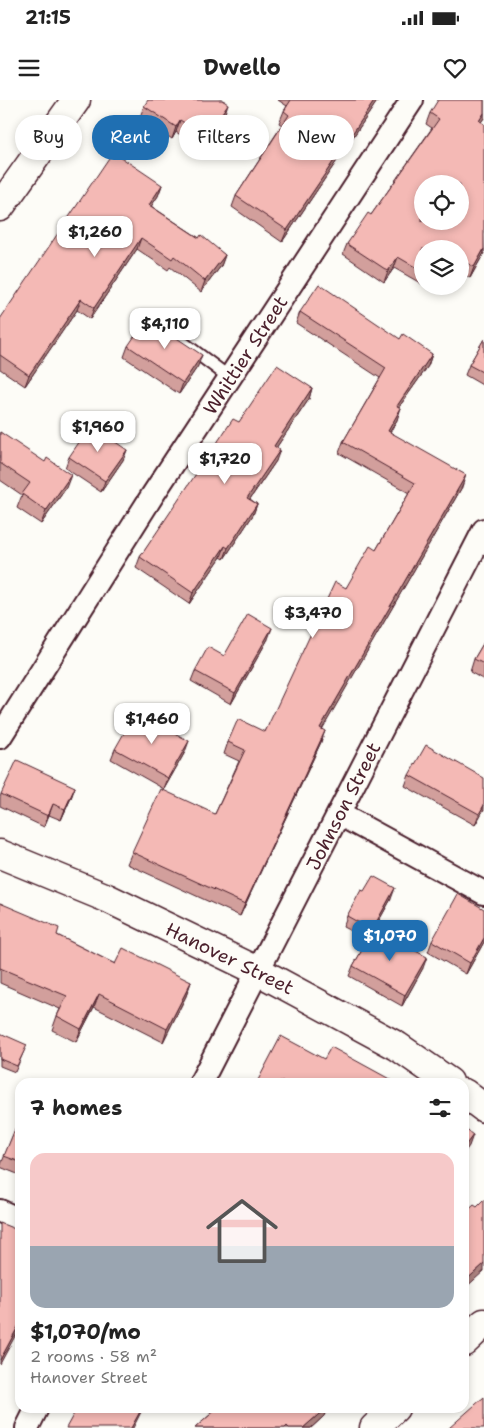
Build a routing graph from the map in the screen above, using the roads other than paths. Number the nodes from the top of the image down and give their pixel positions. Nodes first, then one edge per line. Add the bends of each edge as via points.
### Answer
1 (76, 100) edge
2 (412, 100) edge
3 (0, 206) edge
4 (149, 317) edge
5 (230, 378) junction
6 (484, 530) edge
7 (0, 737) edge
8 (339, 814) junction
9 (0, 854) edge
10 (484, 893) edge
11 (258, 971) junction
12 (203, 1078) edge
13 (443, 1078) edge
14 (469, 1097) edge
15 (484, 1108) edge
16 (0, 1211) edge
17 (15, 1218) edge
18 (484, 1323) edge
19 (469, 1337) edge
20 (34, 1413) edge
21 (390, 1413) edge
22 (27, 1428) edge
23 (374, 1428) edge

1 - 3 street
2 - 5 street, Whittier Street
4 - 5 lane
5 - 7 street, Whittier Street
6 - 8 street, Johnson Street
8 - 10 street
8 - 11 street, Johnson Street
9 - 11 street, Hanover Street via 107,898
11 - 12 street, Johnson Street
11 - 13 street, Hanover Street via 398,1046
14 - 15 street
16 - 17 street
18 - 19 street
20 - 22 street
21 - 23 street

